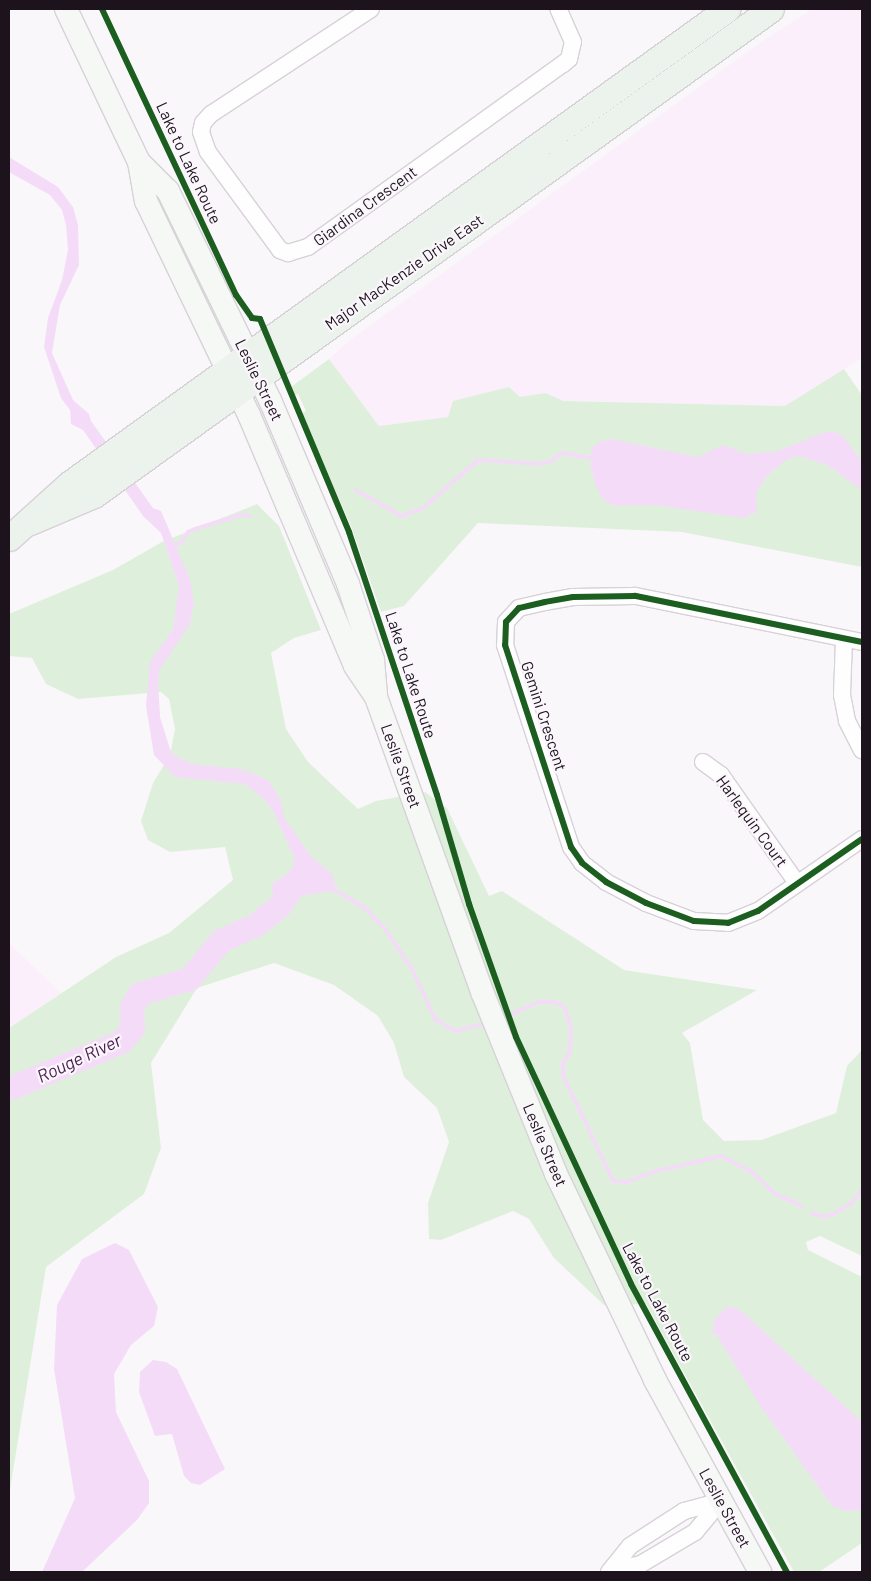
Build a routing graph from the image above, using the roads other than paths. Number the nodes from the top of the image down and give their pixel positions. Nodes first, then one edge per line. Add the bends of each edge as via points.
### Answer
1 (66, 9) edge
2 (371, 9) edge
3 (558, 9) edge
4 (727, 9) edge
5 (771, 9) edge
6 (567, 124) junction
7 (582, 146) junction
8 (139, 162) junction
9 (247, 353) junction
10 (226, 368) junction
11 (260, 376) junction
12 (238, 392) junction
13 (30, 522) junction
14 (9, 538) edge
15 (844, 640) junction
16 (862, 642) edge
17 (376, 697) junction
18 (862, 750) edge
19 (703, 762) dead end
20 (862, 839) edge
21 (797, 883) junction
22 (721, 1501) junction
23 (611, 1571) edge
24 (760, 1572) edge

1 - 8 main road, Leslie Street
2 - 3 street, Giardina Crescent via 226,104 204,123 201,132 208,152 280,250 298,251 308,246 569,59 573,42
4 - 6 main road, Major MacKenzie Drive East
5 - 7 main road, Major MacKenzie Drive East
6 - 7 main road
6 - 9 main road, Major MacKenzie Drive East
7 - 11 main road, Major MacKenzie Drive East
8 - 9 main road, Leslie Street via 168,191
8 - 10 main road, Leslie Street via 146,200
9 - 10 main road, Major MacKenzie Drive East
9 - 11 main road, Leslie Street
10 - 12 main road, Leslie Street
10 - 13 main road, Major MacKenzie Drive East via 69,484
11 - 12 main road, Major MacKenzie Drive East
11 - 17 main road, Leslie Street via 348,584 373,660
12 - 13 main road, Major MacKenzie Drive East via 94,495
12 - 17 main road, Leslie Street via 355,666
13 - 14 main road, Major MacKenzie Drive East
15 - 16 street, Gemini Crescent
15 - 18 street via 842,695 847,721
15 - 21 street, Gemini Crescent via 635,596 572,597 545,602 519,608 506,622 505,645 526,712 572,847 582,863 606,882 646,903 694,921 728,922 758,911
17 - 22 main road, Leslie Street via 483,994 556,1174 611,1291
19 - 21 street, Harlequin Court via 721,775
20 - 21 street, Gemini Crescent
22 - 23 street via 695,1532 640,1564
22 - 23 street via 684,1511 668,1521 630,1546
22 - 24 main road, Leslie Street

